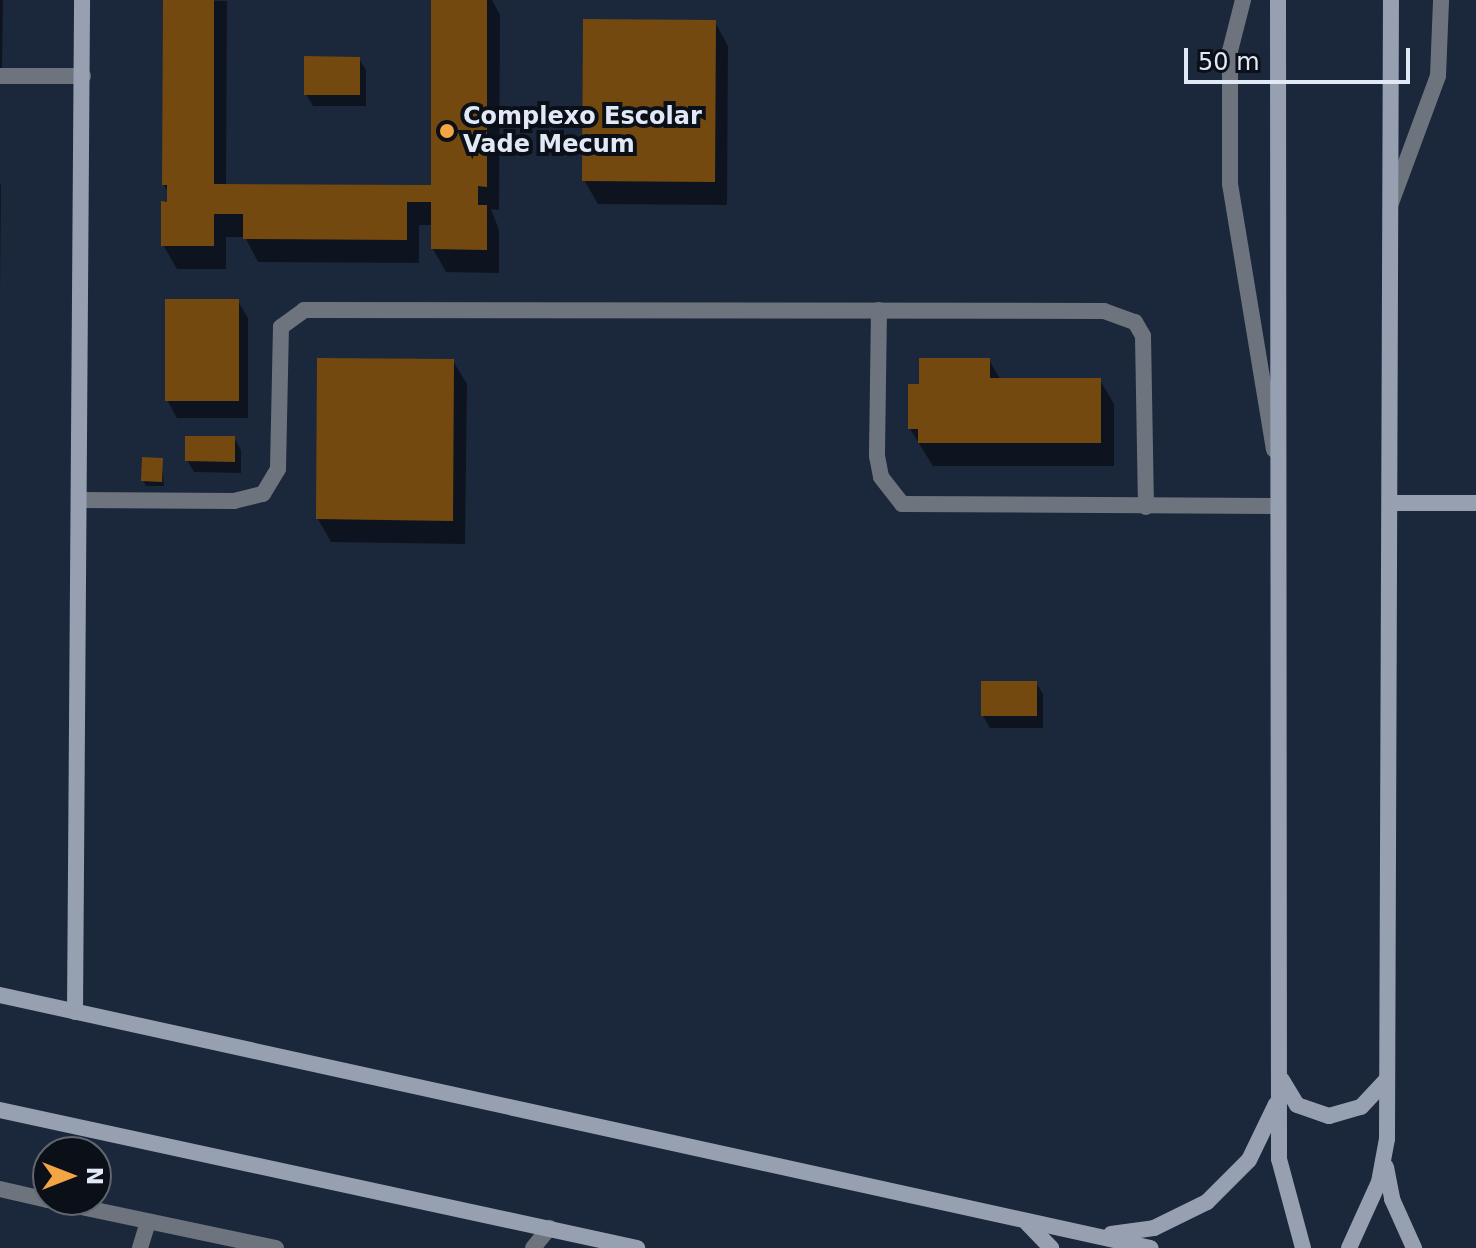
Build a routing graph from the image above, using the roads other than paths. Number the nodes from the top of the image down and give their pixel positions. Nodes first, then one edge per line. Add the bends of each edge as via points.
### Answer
1 (82, 0) edge
2 (1243, 0) edge
3 (1278, 0) edge
4 (1391, 0) edge
5 (1441, 0) edge
6 (0, 76) edge
7 (83, 76) junction
8 (1389, 209) junction
9 (879, 310) junction
10 (1275, 459) junction
11 (79, 500) junction
12 (1391, 503) junction
13 (1476, 503) edge
14 (1276, 506) junction
15 (1146, 507) junction
16 (0, 995) edge
17 (75, 1012) junction
18 (1281, 1075) junction
19 (1387, 1079) junction
20 (0, 1110) edge
21 (1387, 1139) junction
22 (0, 1189) edge
23 (32, 1196) edge
24 (112, 1214) edge
25 (1011, 1216) junction
26 (148, 1222) junction
27 (549, 1228) junction
28 (1094, 1235) junction
29 (140, 1248) edge
30 (276, 1248) edge
31 (533, 1248) edge
32 (637, 1248) edge
33 (1051, 1248) edge
34 (1151, 1248) edge
35 (1303, 1248) edge
36 (1349, 1248) edge
37 (1414, 1248) edge

1 - 7 street
2 - 10 street via 1230,51 1230,184
3 - 10 street
4 - 8 street
5 - 8 street via 1438,76
6 - 7 street
7 - 11 street
8 - 12 street
9 - 11 street via 304,310 281,327 278,469 263,494 234,501
9 - 15 street via 1104,311 1135,322 1146,356
9 - 15 street via 877,456 892,497 915,507
10 - 14 street
11 - 17 street
12 - 13 street
12 - 19 street
14 - 15 street
14 - 18 street
16 - 17 street
17 - 25 street
18 - 19 street via 1297,1105 1329,1116 1361,1107
18 - 28 street via 1265,1133 1230,1183 1207,1202 1154,1228
18 - 35 street via 1279,1159
19 - 21 street
20 - 27 street
21 - 36 street via 1379,1182
21 - 37 street via 1392,1199
22 - 23 street
24 - 26 street
25 - 28 street
25 - 33 street via 1030,1224
26 - 29 street
26 - 30 street
27 - 31 street
27 - 32 street
28 - 34 street

